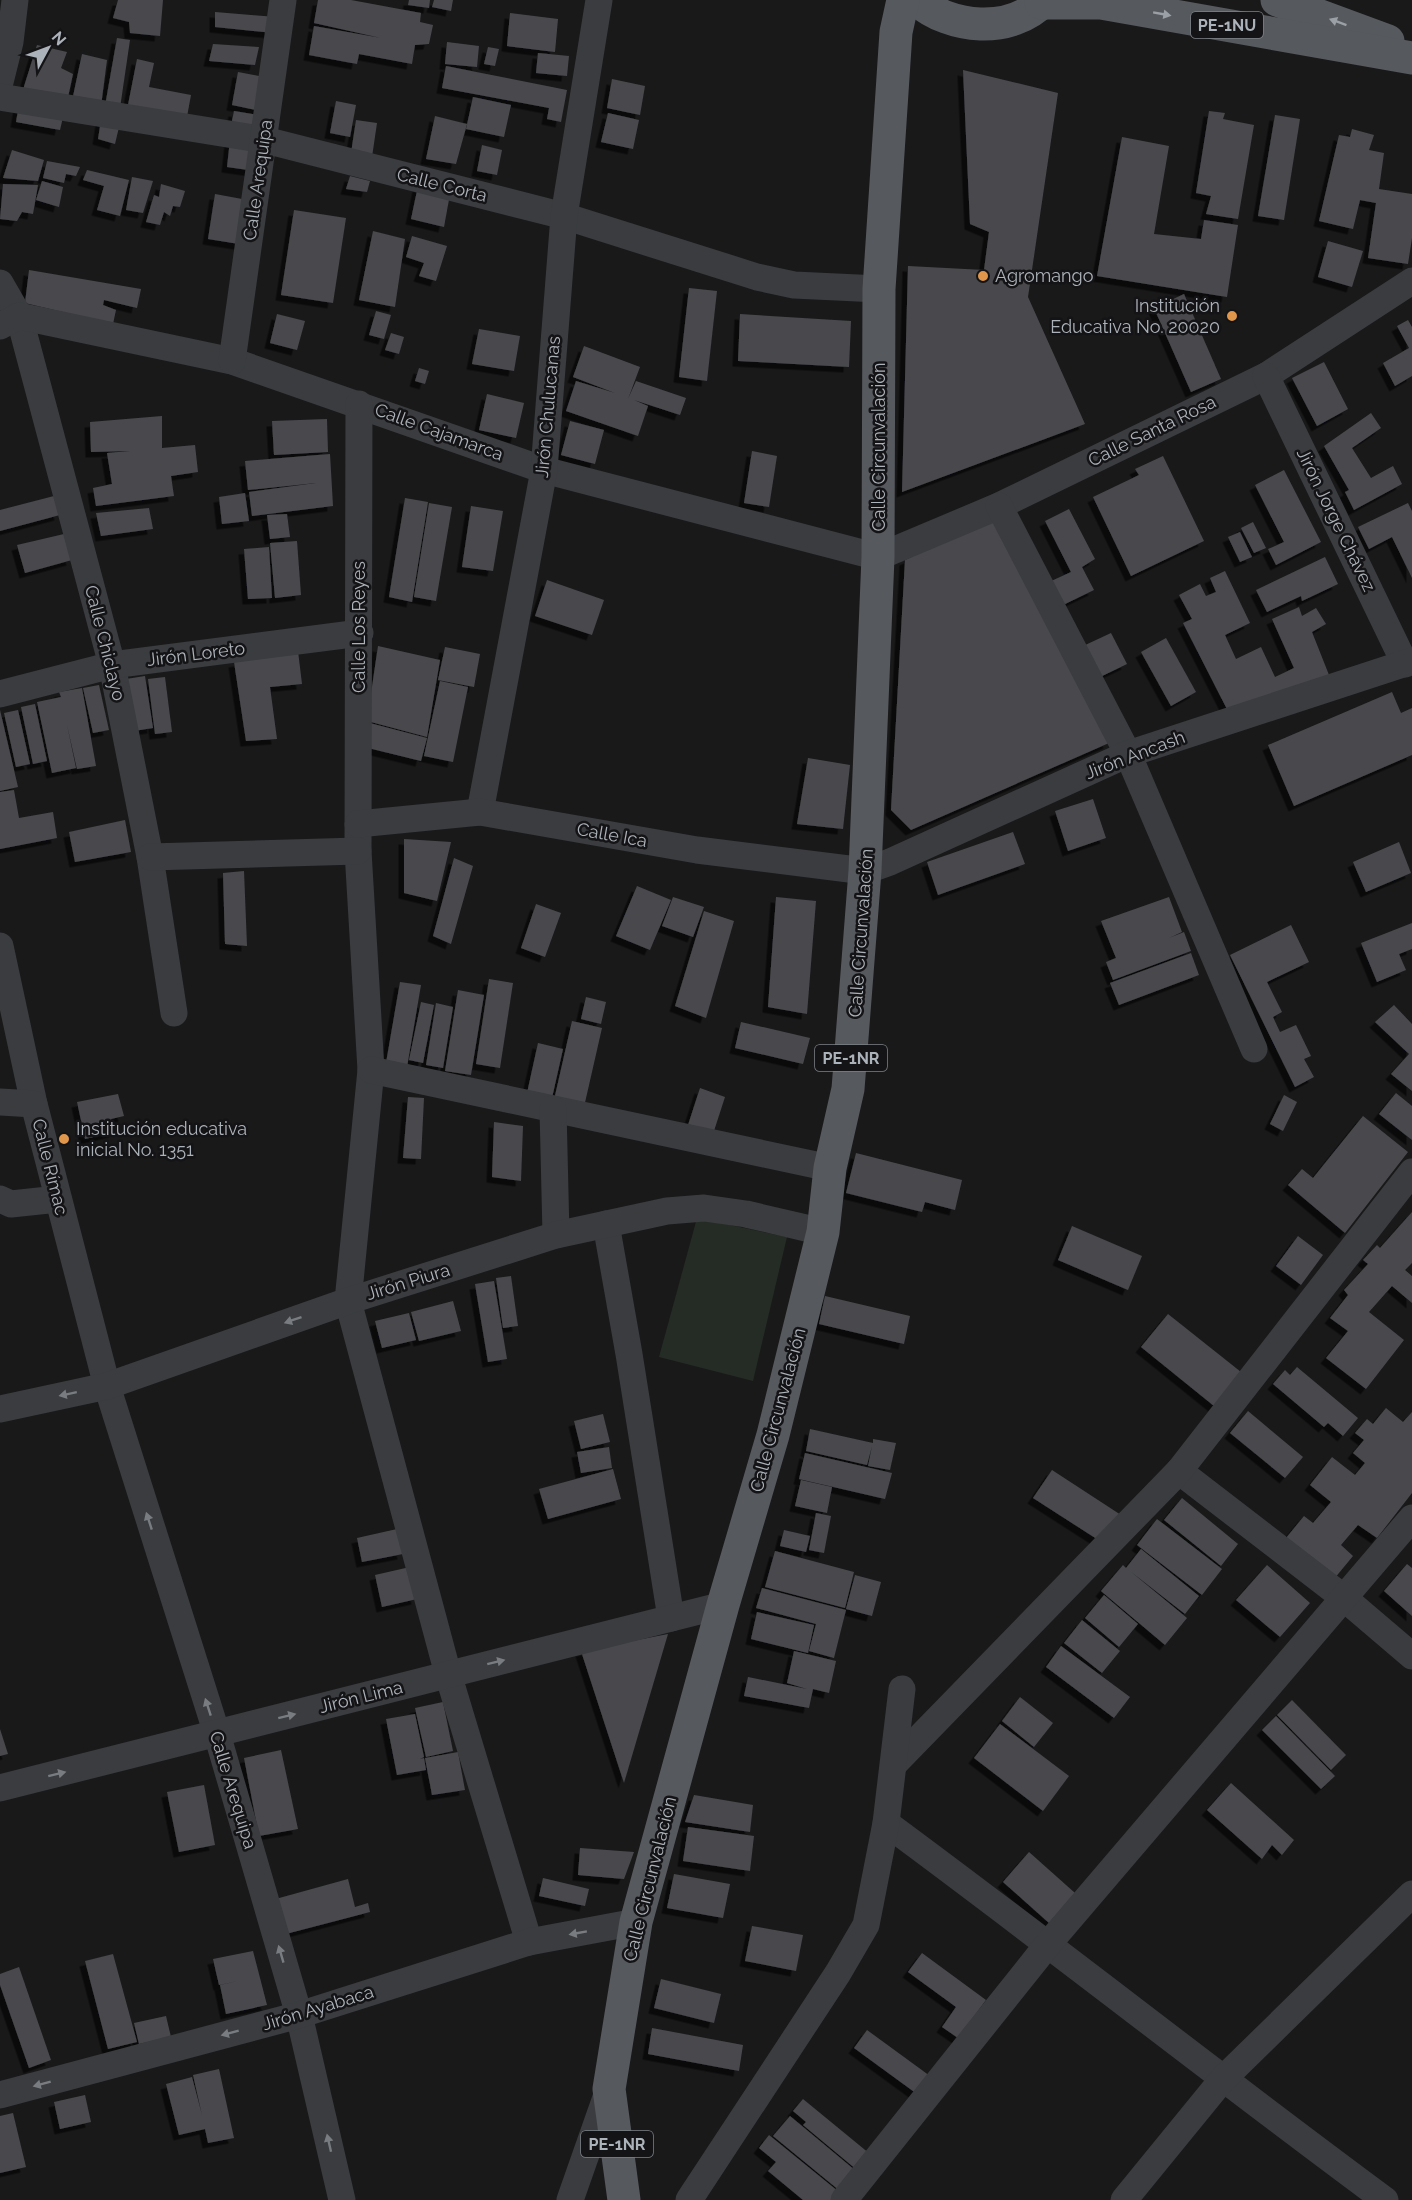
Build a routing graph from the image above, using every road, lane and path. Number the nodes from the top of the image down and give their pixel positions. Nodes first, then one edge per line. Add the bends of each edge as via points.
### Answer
1 (15, 0) edge
2 (283, 0) edge
3 (599, 0) edge
4 (903, 0) edge
5 (917, 0) edge
6 (1277, 0) edge
7 (1043, 2) edge
8 (1412, 50) edge
9 (1412, 58) edge
10 (0, 82) edge
11 (0, 98) edge
12 (265, 140) junction
13 (564, 216) junction
14 (1412, 281) edge
15 (0, 283) edge
16 (879, 289) junction
17 (9, 321) edge
18 (232, 361) junction
19 (1266, 376) junction
20 (359, 404) junction
21 (544, 470) junction
22 (999, 506) junction
23 (878, 557) junction
24 (360, 633) junction
25 (1409, 663) edge
26 (112, 664) junction
27 (0, 694) edge
28 (1128, 754) junction
29 (480, 812) junction
30 (358, 824) junction
31 (358, 850) junction
32 (150, 857) junction
33 (866, 871) junction
34 (1, 952) edge
35 (174, 1012) dead end
36 (1254, 1049) dead end
37 (371, 1070) junction
38 (0, 1102) edge
39 (34, 1104) junction
40 (554, 1109) junction
41 (830, 1168) junction
42 (1412, 1172) edge
43 (0, 1199) edge
44 (58, 1199) junction
45 (606, 1224) junction
46 (823, 1232) junction
47 (556, 1235) junction
48 (348, 1301) junction
49 (106, 1386) junction
50 (0, 1409) edge
51 (1179, 1471) junction
52 (1412, 1518) edge
53 (1344, 1598) junction
54 (723, 1605) junction
55 (671, 1618) junction
56 (1412, 1656) edge
57 (448, 1674) junction
58 (902, 1689) dead end
59 (217, 1734) junction
60 (894, 1764) junction
61 (0, 1788) edge
62 (886, 1823) junction
63 (1412, 1893) edge
64 (636, 1922) junction
65 (529, 1942) junction
66 (1049, 1943) junction
67 (300, 2015) junction
68 (1222, 2080) junction
69 (609, 2089) junction
70 (0, 2095) edge
71 (342, 2200) edge
72 (570, 2200) edge
73 (624, 2200) edge
74 (689, 2200) edge
75 (844, 2200) edge
76 (1124, 2200) edge
77 (1385, 2200) edge

1 - 10 street
2 - 12 street, Calle Arequipa
3 - 13 street, Jirón Chulucanas
4 - 16 main road, Calle Circunvalación / PE-1NR via 896,32
5 - 7 main road, PE-1NU via 928,10 956,22 986,25 1015,18
8 -> 6 main road, PE-1NU
7 -> 9 main road, PE-1NU via 1101,3
11 - 12 street, Calle Corta
12 - 13 street, Calle Corta
12 - 18 street, Calle Arequipa
13 - 16 street, Calle Corta via 757,277 794,285
13 - 21 street, Jirón Chulucanas
14 - 19 street, Calle Santa Rosa
15 - 17 street, Calle Chiclayo
16 - 23 main road, Calle Circunvalación / PE-1NR
17 - 18 street, Calle Cajamarca
17 - 26 street, Calle Chiclayo
18 - 20 street, Calle Cajamarca
19 - 22 street, Calle Santa Rosa
19 - 25 street, Jirón Jorge Chávez
20 - 21 street, Calle Cajamarca
20 - 24 street, Calle Los Reyes
21 - 23 street, Calle Cajamarca
21 - 29 street, Jirón Chulucanas
22 - 23 street, Calle Santa Rosa
22 - 28 street
23 - 33 main road, Calle Circunvalación / PE-1NR
24 - 26 street, Jirón Loreto
24 - 30 street, Calle Los Reyes
25 - 28 street, Jirón Ancash
26 - 27 street, Jirón Loreto
26 - 32 street, Calle Chiclayo
28 - 33 street, Jirón Ancash
28 - 36 street
29 - 30 street, Calle Ica
29 - 33 street, Calle Ica via 697,850
30 - 31 street, Calle Los Reyes
31 - 32 street
31 - 37 street, Calle Los Reyes
32 - 35 street, Calle Chiclayo
33 - 41 main road, Calle Circunvalación / PE-1NR via 848,1089
34 - 39 street, Calle Rímac
37 - 40 street
37 - 48 street, Calle Los Reyes
38 - 39 street
39 - 44 street, Calle Rímac
40 - 41 street
40 - 47 street
41 - 46 main road, Calle Circunvalación / PE-1NR
42 - 51 street
43 - 44 street via 11,1204
44 - 49 street, Calle Rímac
45 - 46 street, Jirón Piura via 667,1211 704,1208
45 - 47 street, Jirón Piura
45 - 55 street
46 - 54 main road, Calle Circunvalación / PE-1NR via 773,1435
47 - 48 street, Jirón Piura
48 -> 49 street, Jirón Piura
48 - 57 street
49 -> 50 street, Jirón Piura
59 -> 49 street, Calle Arequipa
51 - 53 street
51 - 60 street
52 - 53 street
53 - 56 street
53 - 66 street
54 - 55 street, Jirón Lima
54 - 64 main road, Calle Circunvalación / PE-1NR
57 -> 55 street, Jirón Lima
59 -> 57 street, Jirón Lima
57 - 65 street
58 - 60 street
61 -> 59 street, Jirón Lima
67 -> 59 street, Calle Arequipa
60 - 62 street
62 - 66 street
62 - 74 street via 866,1925
63 - 68 street
64 -> 65 street, Jirón Ayabaca
64 - 69 main road, Calle Circunvalación / PE-1NR
65 - 67 street, Jirón Ayabaca
66 - 68 street
66 - 75 street
67 -> 70 street, Jirón Ayabaca
71 -> 67 street, Calle Arequipa
68 - 76 street
68 - 77 street
69 - 72 street
69 - 73 main road, PE-1NR

